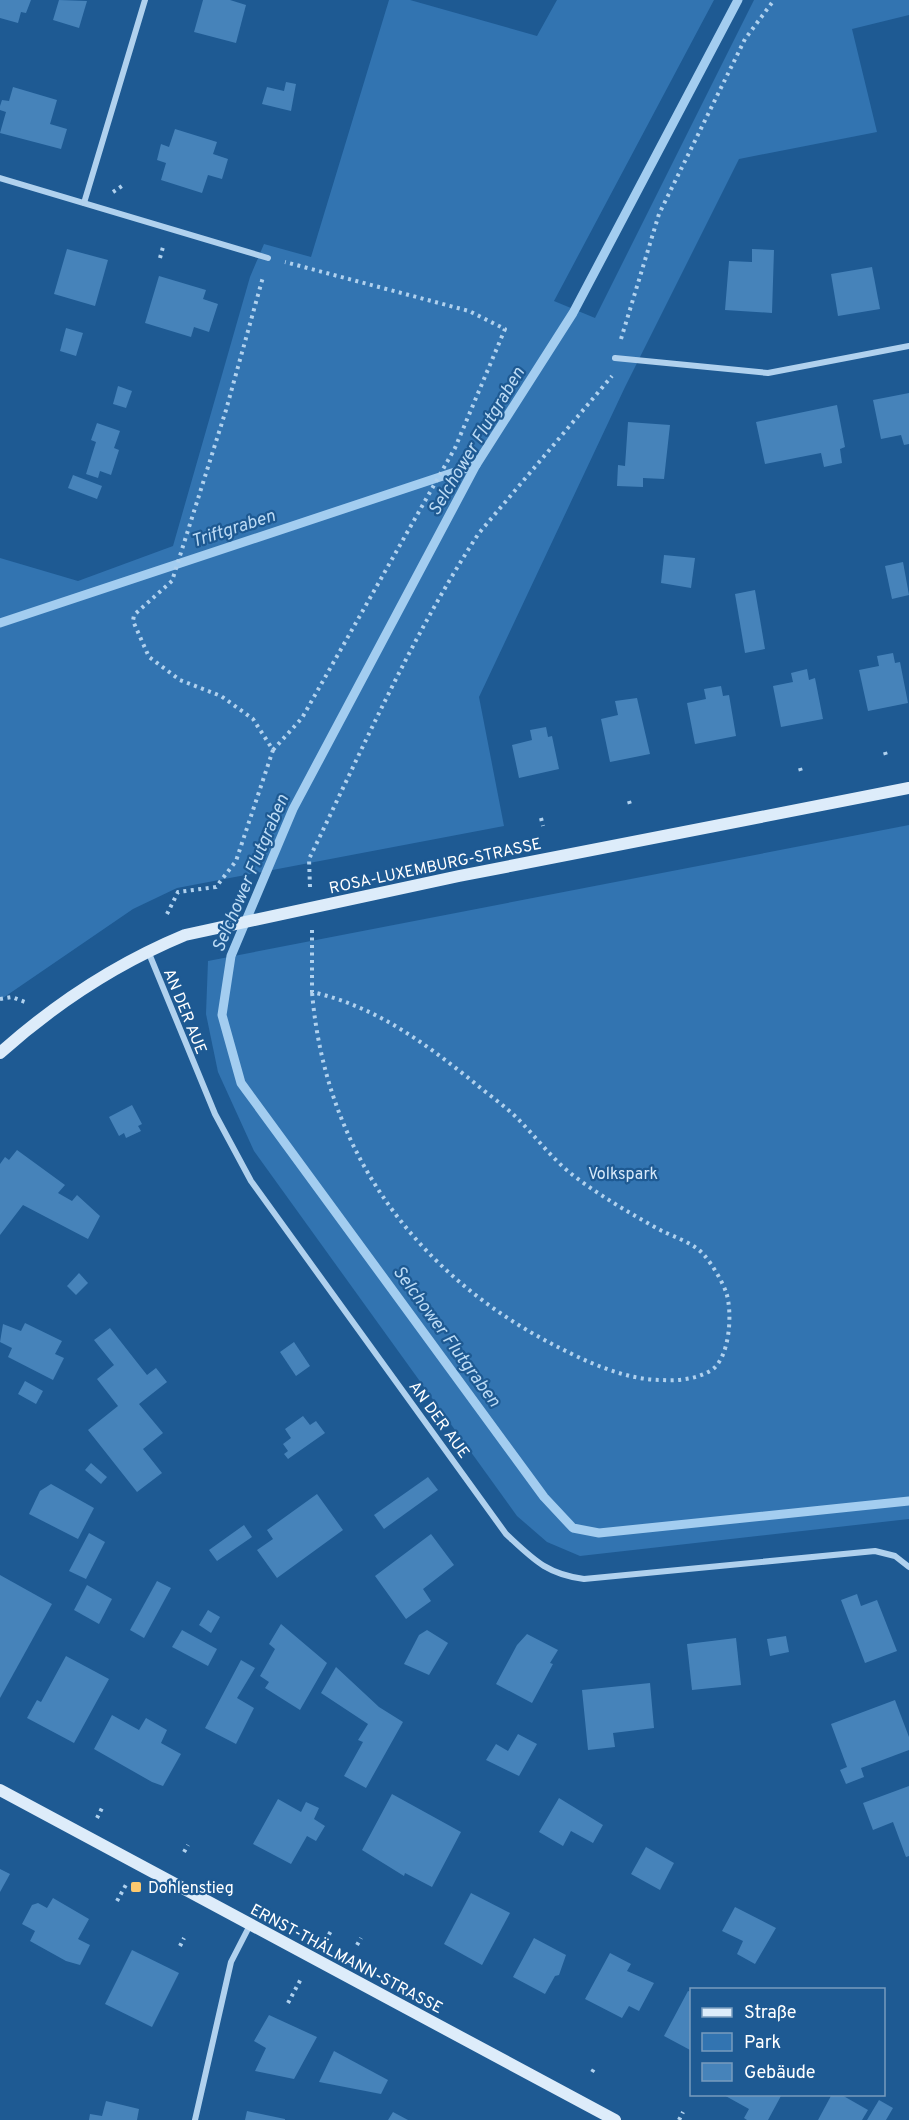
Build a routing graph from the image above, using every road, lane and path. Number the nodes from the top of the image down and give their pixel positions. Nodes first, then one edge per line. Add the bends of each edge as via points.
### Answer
1 (145, 0) edge
2 (774, 0) edge
3 (0, 178) edge
4 (84, 203) junction
5 (268, 258) junction
6 (909, 346) edge
7 (615, 358) joint
8 (627, 359) junction
9 (273, 750) junction
10 (885, 752) dead end
11 (886, 759) dead end
12 (800, 768) dead end
13 (802, 776) dead end
14 (909, 788) edge
15 (629, 801) dead end
16 (631, 808) dead end
17 (541, 818) dead end
18 (543, 826) dead end
19 (311, 907) junction
20 (167, 914) dead end
21 (312, 934) dead end
22 (148, 951) junction
23 (312, 992) junction
24 (0, 1053) edge
25 (909, 1567) edge
26 (0, 1790) edge
27 (102, 1808) dead end
28 (97, 1819) dead end
29 (188, 1845) dead end
30 (184, 1852) dead end
31 (128, 1882) dead end
32 (117, 1901) dead end
33 (250, 1925) junction
34 (184, 1938) dead end
35 (361, 1938) dead end
36 (357, 1945) dead end
37 (180, 1946) dead end
38 (312, 1958) junction
39 (288, 2003) dead end
40 (596, 2066) dead end
41 (592, 2072) dead end
42 (683, 2112) dead end
43 (195, 2120) edge
44 (615, 2120) edge
45 (679, 2120) edge

1 - 4 street
2 - 7 path via 745,39 659,214
3 - 4 street
4 - 5 street
5 - 9 path via 226,410 172,581 134,615 133,621 149,657 180,680 221,696 254,719
5 - 9 path via 469,311 506,329 444,468 302,718
6 - 8 street via 768,373
7 - 8 street
8 - 19 path via 486,524 463,557 309,859
9 - 20 path via 236,861 216,887 178,892
10 - 11 path
12 - 13 path
14 - 19 street, ROSA-LUXEMBURG-STRASSE
15 - 16 path
17 - 18 path
19 - 22 street, ROSA-LUXEMBURG-STRASSE via 205,930
21 - 23 path
22 - 24 street, ROSA-LUXEMBURG-STRASSE via 64,1000
22 - 25 street, AN DER AUE via 215,1114 251,1180 506,1534 541,1566 561,1576 584,1579 875,1551 895,1556
23 - 23 path via 366,1008 423,1041 515,1116 571,1173 613,1204 703,1253 726,1292 728,1311 727,1346 713,1370 687,1379 659,1381 614,1372 572,1354 501,1314 411,1237 362,1162 333,1102
26 - 33 street, ERNST-THÄLMANN-STRASSE
27 - 28 path
29 - 30 path
31 - 32 path
33 - 38 street, ERNST-THÄLMANN-STRASSE
33 - 43 street via 231,1962
34 - 37 path
35 - 36 path
38 - 39 path
38 - 44 street, ERNST-THÄLMANN-STRASSE
40 - 41 path
42 - 45 path

